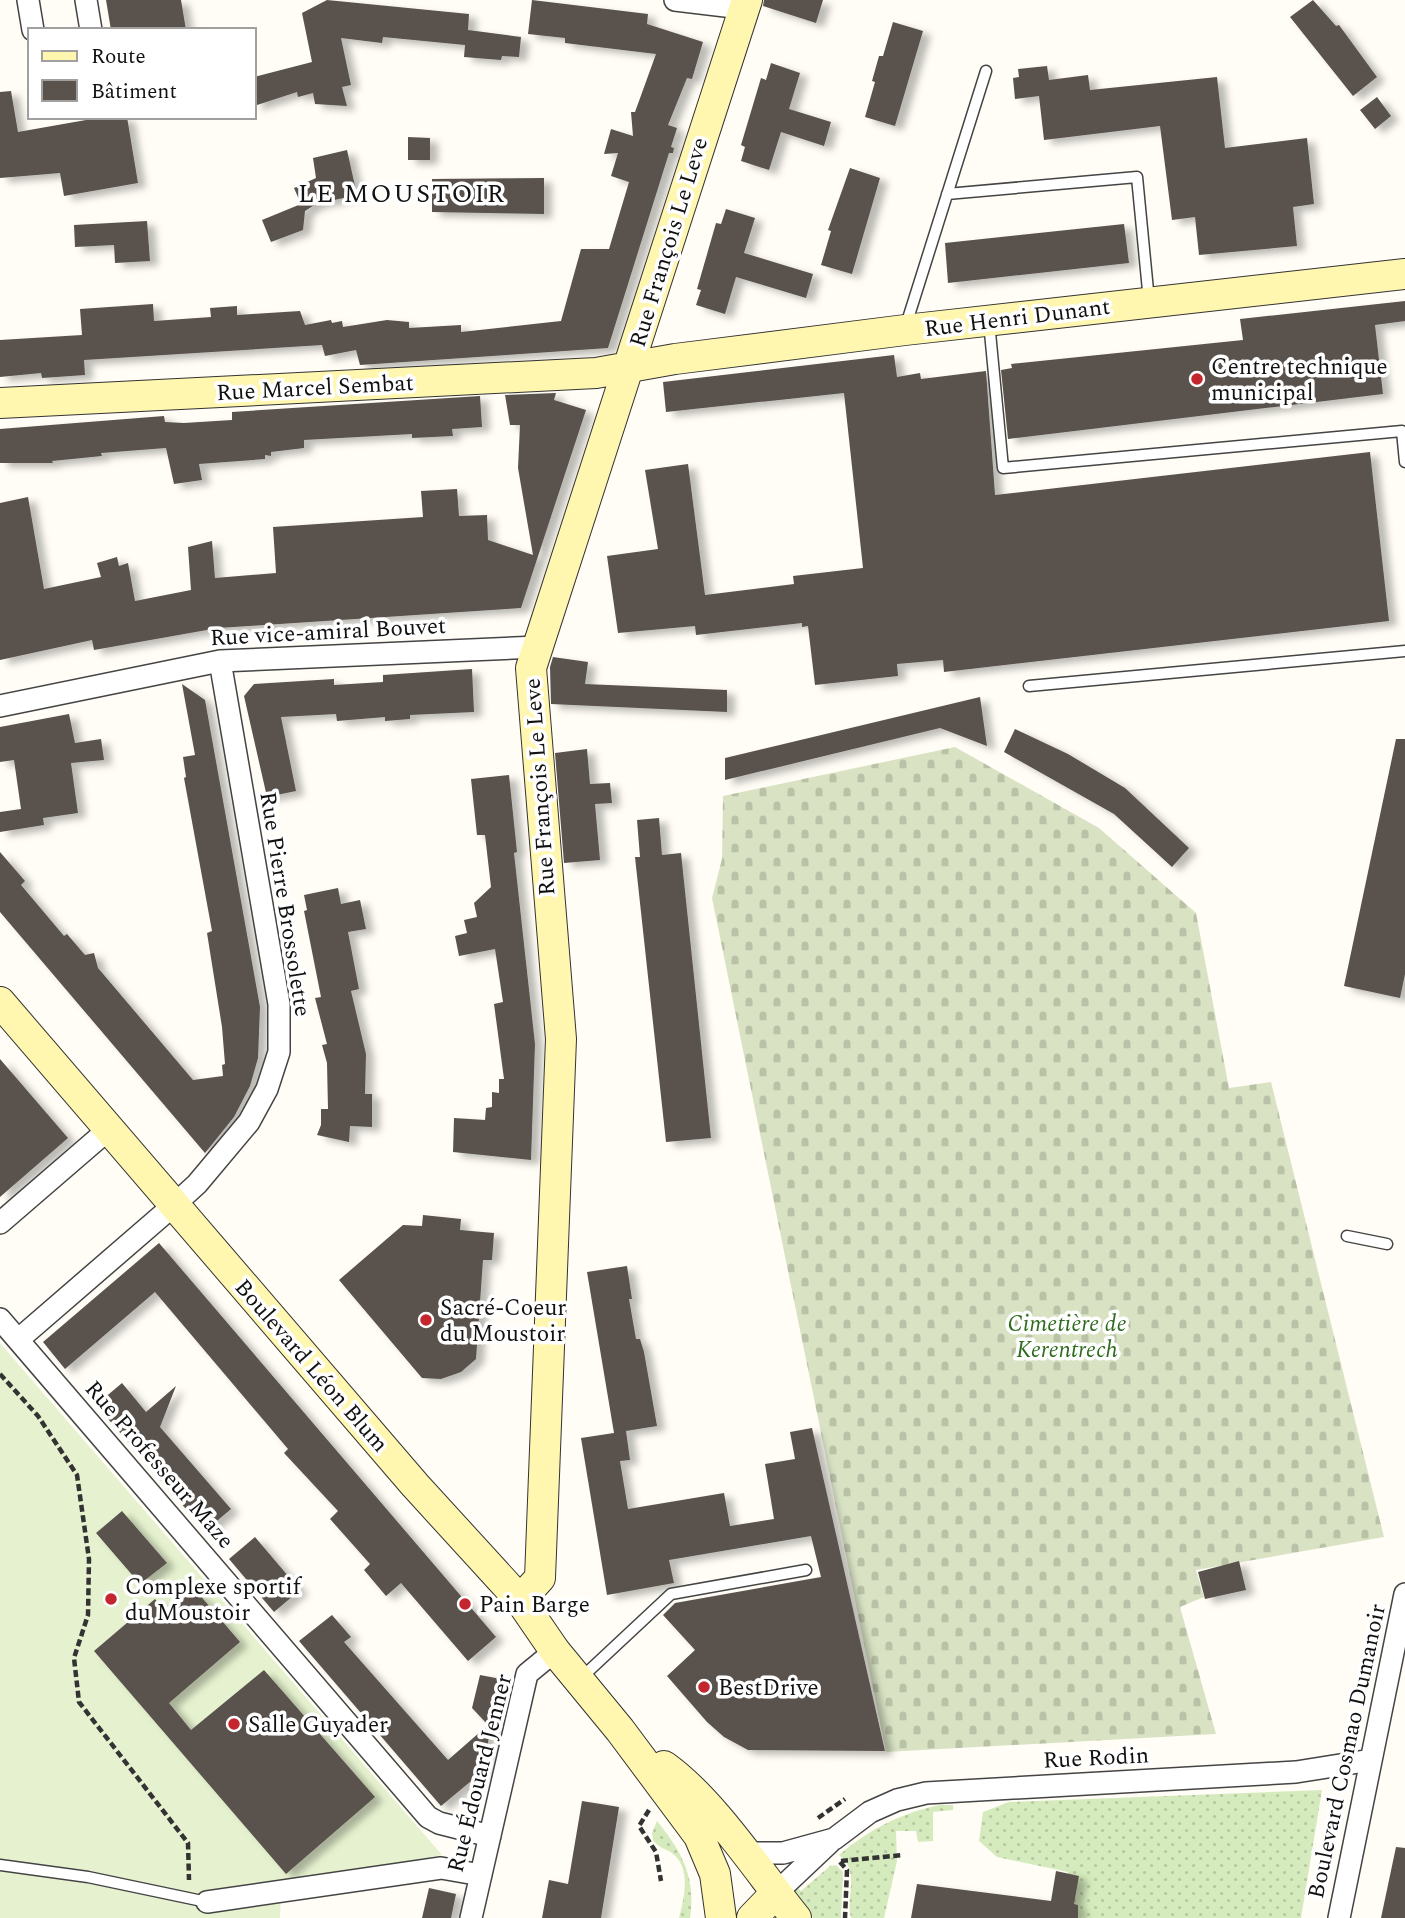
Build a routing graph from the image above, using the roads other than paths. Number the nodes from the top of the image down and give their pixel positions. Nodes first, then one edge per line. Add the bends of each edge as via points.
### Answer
1 (28, 0) edge
2 (86, 0) edge
3 (675, 0) edge
4 (744, 4) edge
5 (33, 28) edge
6 (91, 28) edge
7 (986, 71) dead end
8 (947, 194) junction
9 (1405, 274) edge
10 (1149, 302) junction
11 (989, 322) junction
12 (905, 330) junction
13 (629, 367) junction
14 (0, 403) edge
15 (1405, 462) edge
16 (537, 647) junction
17 (1405, 651) edge
18 (220, 661) junction
19 (1029, 686) dead end
20 (0, 706) edge
21 (0, 1002) edge
22 (109, 1129) junction
23 (174, 1205) junction
24 (0, 1223) edge
25 (1347, 1236) dead end
26 (1387, 1244) dead end
27 (0, 1318) edge
28 (19, 1339) junction
29 (806, 1570) dead end
30 (1405, 1594) edge
31 (520, 1600) junction
32 (555, 1651) junction
33 (578, 1681) junction
34 (620, 1730) junction
35 (1371, 1760) junction
36 (490, 1836) junction
37 (827, 1846) junction
38 (743, 1853) junction
39 (0, 1865) edge
40 (481, 1875) junction
41 (776, 1893) junction
42 (198, 1900) joint
43 (471, 1918) edge
44 (721, 1918) edge
45 (752, 1918) edge
46 (796, 1918) edge
47 (1339, 1918) edge

1 - 5 street
2 - 6 street
3 - 4 street
4 - 13 street, Rue François Le Leve
7 - 8 lane
8 - 10 lane via 1137,177
8 - 12 lane
9 - 10 street, Rue Henri Dunant
10 - 11 street, Rue Henri Dunant
11 - 12 street, Rue Henri Dunant
11 - 15 lane via 1003,468 1402,431
12 - 13 street, Rue Henri Dunant
13 - 14 street, Rue Marcel Sembat via 596,373
13 - 16 street, Rue François Le Leve
16 - 18 street, Rue vice-amiral Bouvet
16 - 31 street, Rue François Le Leve via 531,668 534,737 561,1039 540,1578
17 - 19 lane
18 - 20 street, Rue vice-amiral Bouvet
18 - 23 street, Rue Pierre Brossolette via 279,1004 279,1052 267,1089 249,1122
21 - 22 street, Boulevard Léon Blum
22 - 23 street, Boulevard Léon Blum
22 - 24 street
23 - 28 street, Rue Pierre Brossolette
23 - 31 street, Boulevard Léon Blum
25 - 26 lane
27 - 28 street, Rue Professeur Maze
28 - 36 street, Rue Professeur Maze via 428,1817
29 - 33 lane via 671,1594
30 - 35 street, Boulevard Cosmao Dumanoir
31 - 32 street, Boulevard Léon Blum
32 - 33 street, Boulevard Léon Blum
32 - 36 street, Rue Édouard Jenner via 527,1674
33 - 34 street, Boulevard Léon Blum
34 - 38 street, Boulevard Léon Blum via 677,1776
34 - 44 street, Boulevard Léon Blum via 699,1836 715,1874
35 - 37 street, Rue Rodin via 1296,1772 926,1793 870,1812
35 - 47 street, Boulevard Cosmao Dumanoir
36 - 40 street, Rue Édouard Jenner
37 - 38 street, Rue Rodin
37 - 41 street, Rue Rodin
38 - 41 street, Boulevard Léon Blum
39 - 42 lane via 88,1877
40 - 42 street via 440,1868
40 - 43 street, Rue Édouard Jenner
41 - 45 street
41 - 46 street, Boulevard Léon Blum

